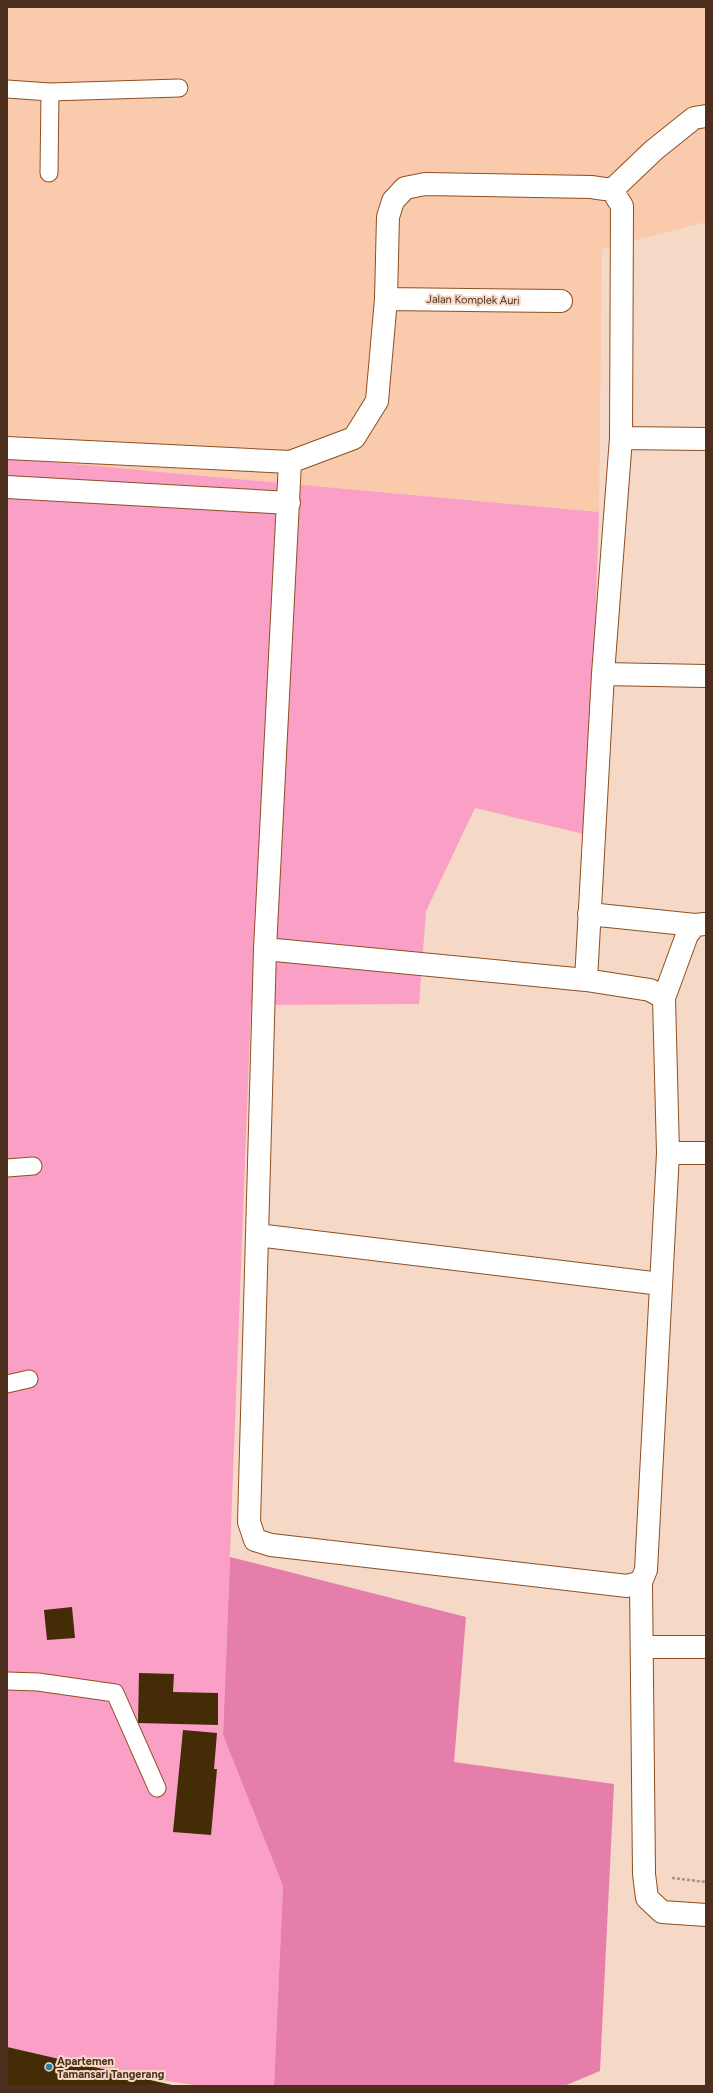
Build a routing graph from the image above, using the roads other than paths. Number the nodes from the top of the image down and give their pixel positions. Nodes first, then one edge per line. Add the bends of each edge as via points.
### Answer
1 (179, 88) dead end
2 (7, 89) edge
3 (50, 92) junction
4 (706, 116) edge
5 (49, 172) dead end
6 (612, 190) junction
7 (386, 299) junction
8 (561, 301) dead end
9 (621, 438) junction
10 (706, 438) edge
11 (7, 448) edge
12 (290, 462) junction
13 (7, 487) edge
14 (289, 503) junction
15 (603, 674) junction
16 (706, 676) edge
17 (589, 914) junction
18 (700, 925) edge
19 (265, 949) junction
20 (586, 980) junction
21 (664, 998) junction
22 (668, 1153) junction
23 (706, 1153) edge
24 (33, 1166) dead end
25 (7, 1168) edge
26 (257, 1235) junction
27 (661, 1284) junction
28 (29, 1378) dead end
29 (7, 1384) edge
30 (641, 1582) junction
31 (642, 1647) junction
32 (706, 1647) edge
33 (7, 1681) edge
34 (157, 1788) dead end
35 (706, 1915) edge

1 - 3 lane
2 - 3 lane
3 - 5 lane
4 - 6 street via 694,118 654,150
6 - 7 street via 424,184 405,188 393,200 388,217
6 - 9 street via 622,206
7 - 8 street, Jalan Komplek Auri
7 - 12 street via 377,401 354,438
9 - 10 street
9 - 15 street
11 - 12 street
12 - 14 street
13 - 14 street
14 - 19 street
15 - 16 street
15 - 17 street
17 - 18 street
17 - 20 street
18 - 21 street via 687,935
19 - 20 street
19 - 26 street
20 - 21 street via 650,990
21 - 22 street
22 - 23 street
22 - 27 street
24 - 25 lane
26 - 27 street
26 - 30 street via 249,1522 255,1540 271,1545 627,1586
27 - 30 street via 646,1570
28 - 29 lane
30 - 31 street
31 - 32 street
31 - 35 street via 644,1874 647,1898 662,1912
33 - 34 lane via 38,1682 115,1693

